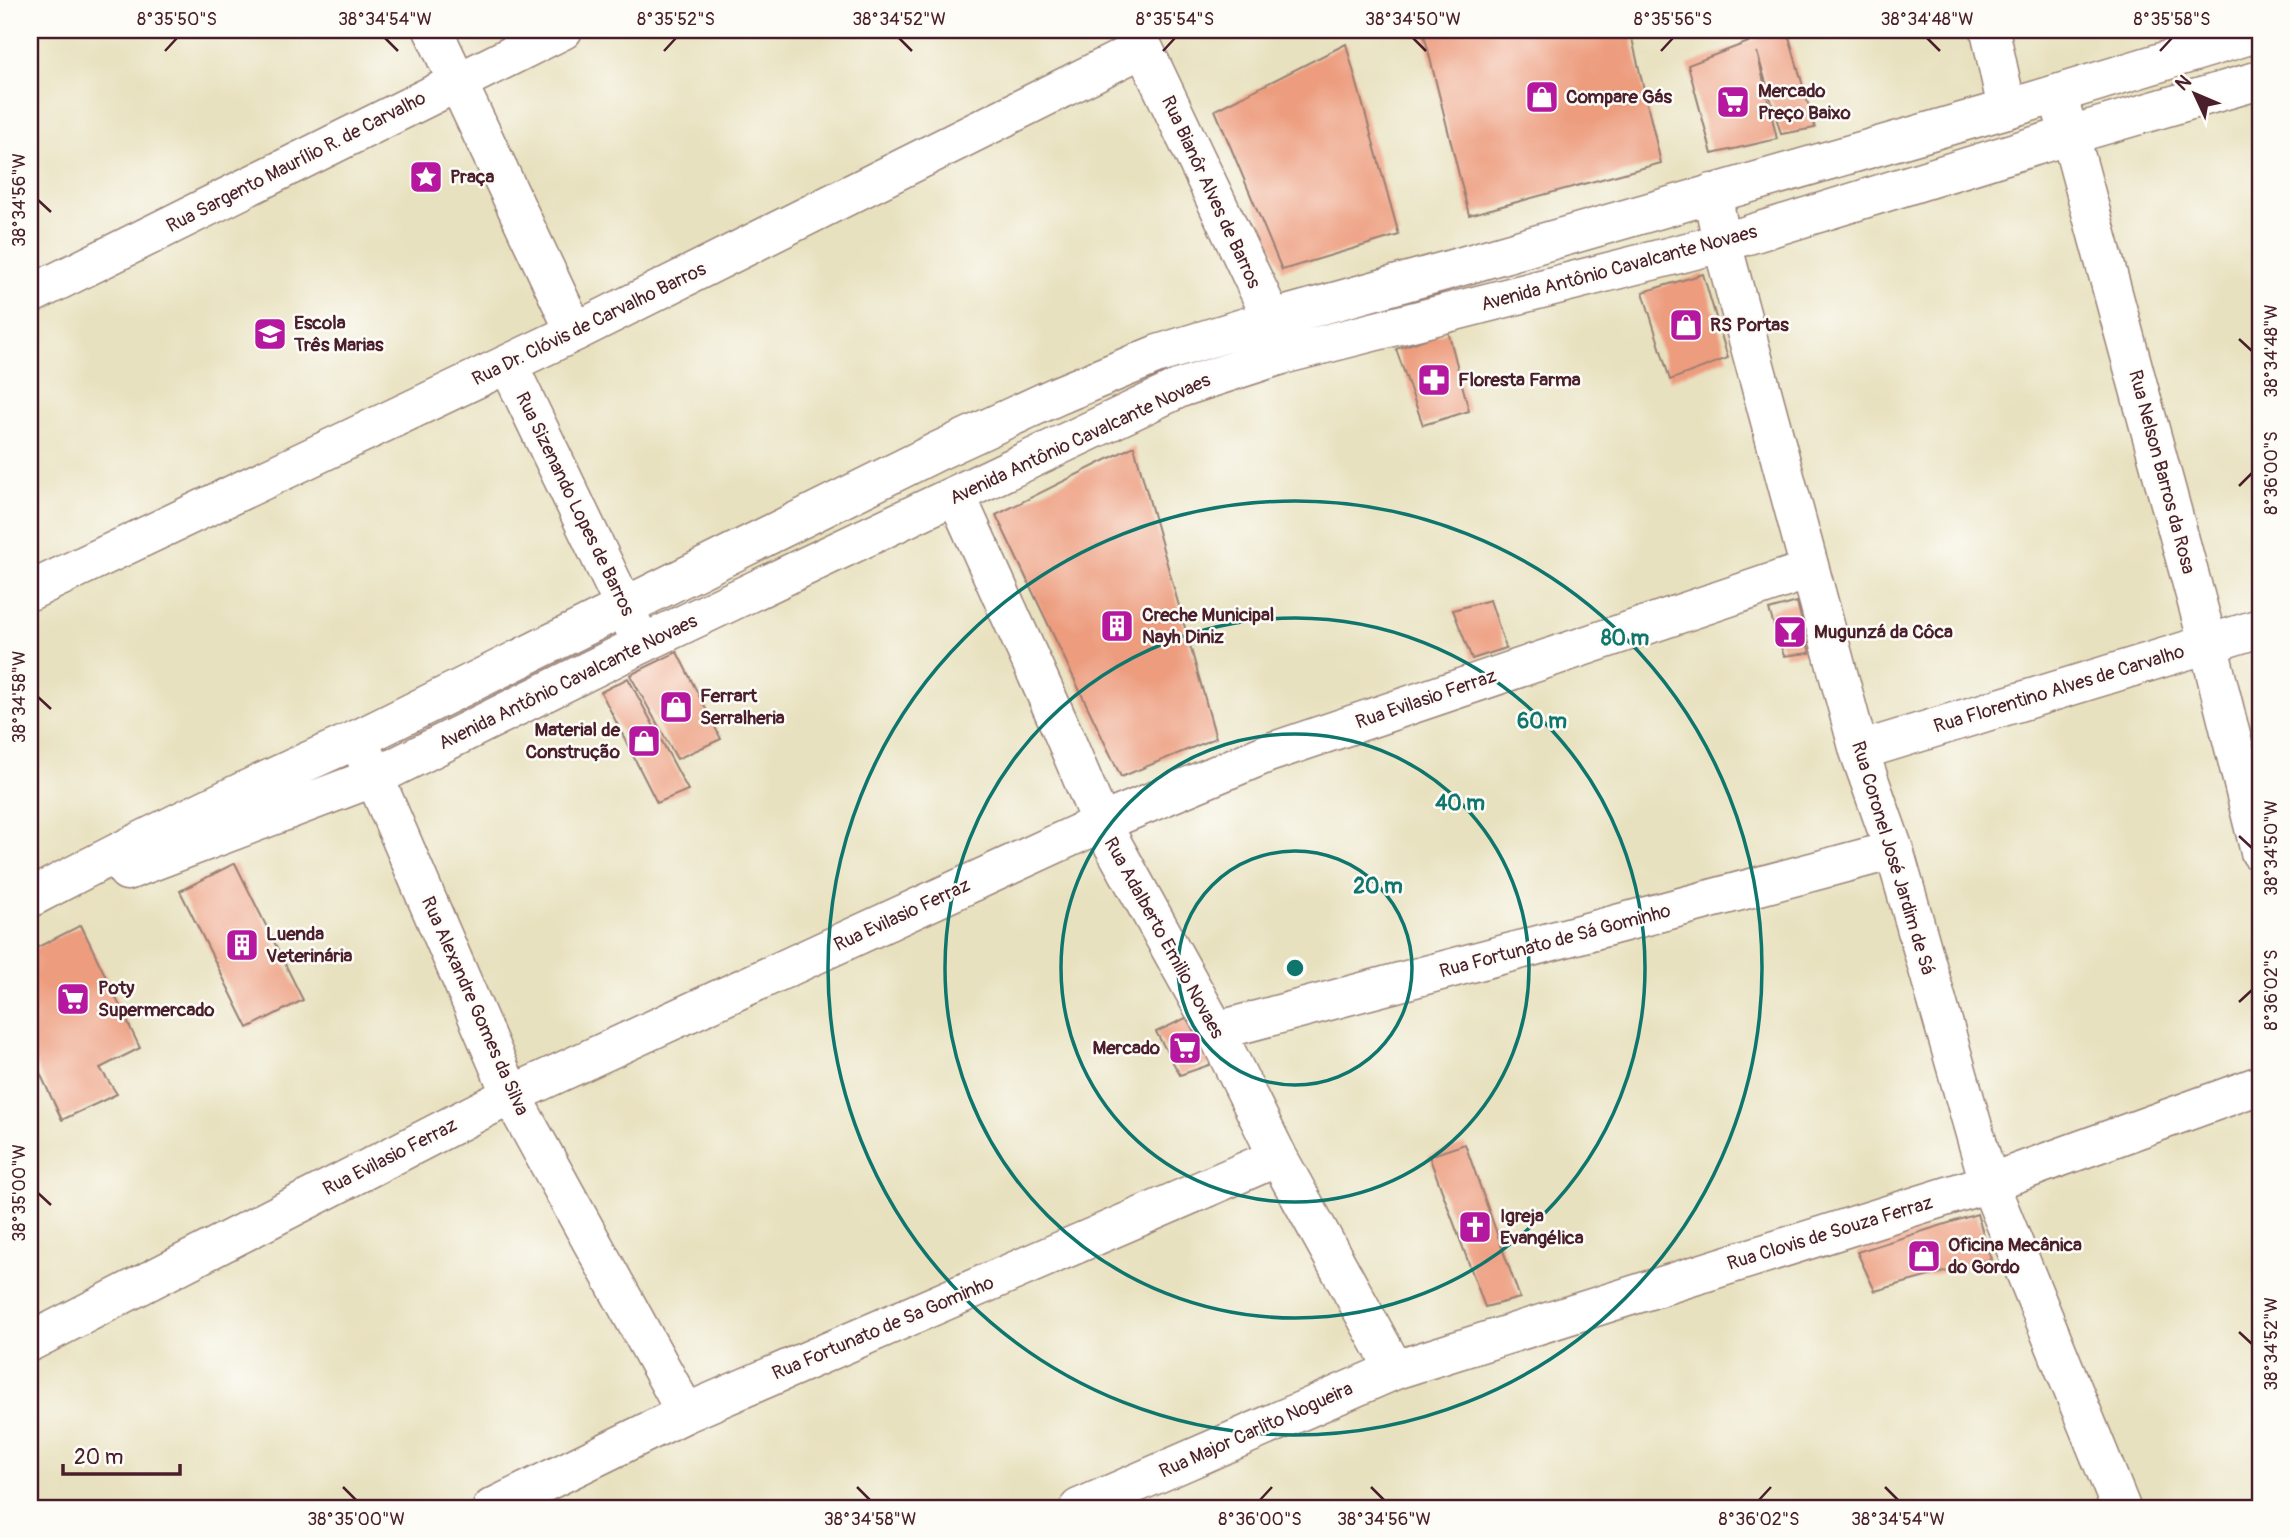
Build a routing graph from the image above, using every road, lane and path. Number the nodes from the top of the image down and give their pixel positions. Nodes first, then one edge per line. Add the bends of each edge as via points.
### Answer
1 (433, 30) edge
2 (563, 30) edge
3 (1990, 30) edge
4 (2260, 32) edge
5 (1139, 39) edge
6 (2260, 80) edge
7 (458, 81) junction
8 (2057, 94) junction
9 (2007, 109) junction
10 (2070, 135) junction
11 (1712, 193) junction
12 (1721, 243) junction
13 (30, 295) edge
14 (1272, 319) junction
15 (575, 332) junction
16 (1282, 355) junction
17 (508, 364) junction
18 (956, 495) junction
19 (1809, 570) junction
20 (30, 591) edge
21 (625, 607) junction
22 (2260, 628) edge
23 (2208, 643) junction
24 (642, 644) junction
25 (358, 739) junction
26 (1859, 751) junction
27 (375, 778) junction
28 (1101, 823) junction
29 (1894, 850) junction
30 (2260, 852) edge
31 (30, 898) edge
32 (30, 908) edge
33 (1216, 1031) junction
34 (2260, 1085) edge
35 (511, 1095) junction
36 (1278, 1157) junction
37 (1989, 1183) junction
38 (30, 1342) edge
39 (1395, 1370) junction
40 (686, 1413) junction
41 (492, 1508) edge
42 (1079, 1508) edge
43 (2121, 1508) edge

1 - 7 street
2 - 7 street, Rua Sargento Maurílio R. de Carvalho
3 - 9 street
4 - 8 street
5 - 14 street, Rua Bianôr Alves de Barros
5 - 15 street, Rua Dr. Clóvis de Carvalho Barros
6 - 10 street, Avenida Antônio Cavalcante Novaes
7 - 13 street, Rua Sargento Maurílio R. de Carvalho
7 - 15 street
8 - 9 street
8 - 10 street, Rua Nelson Barros da Rosa
9 - 11 street
10 - 12 street, Avenida Antônio Cavalcante Novaes
10 - 23 street, Rua Nelson Barros da Rosa
11 - 12 street, Rua Coronel José Jardim de Sá
11 - 14 street
12 - 16 street, Avenida Antônio Cavalcante Novaes
12 - 19 street, Rua Coronel José Jardim de Sá
14 - 16 street, Rua Bianôr Alves de Barros
14 - 21 street via 1158,354 1059,395
15 - 17 street, Rua Dr. Clóvis de Carvalho Barros
16 - 18 street, Avenida Antônio Cavalcante Novaes via 1180,388
17 - 20 street, Rua Dr. Clóvis de Carvalho Barros
17 - 21 street, Rua Sizenando Lopes de Barros
18 - 24 street, Avenida Antônio Cavalcante Novaes
18 - 28 street, Rua Adalberto Emilio Novaes
19 - 26 street, Rua Coronel José Jardim de Sá
19 - 28 street, Rua Evilasio Ferraz via 1268,753
21 - 24 street, Rua Sizenando Lopes de Barros
21 - 25 street
22 - 23 street, Rua Florentino Alves de Carvalho
23 - 26 street, Rua Florentino Alves de Carvalho
23 - 30 street, Rua Nelson Barros da Rosa
24 - 27 street, Avenida Antônio Cavalcante Novaes
25 - 27 street, Rua Alexandre Gomes da Silva
25 - 31 street via 154,833
26 - 29 street, Rua Coronel José Jardim de Sá
27 - 32 street, Avenida Antônio Cavalcante Novaes
27 - 35 street, Rua Alexandre Gomes da Silva
28 - 33 street, Rua Adalberto Emilio Novaes
28 - 35 street, Rua Evilasio Ferraz
29 - 33 street, Rua Fortunato de Sá Gominho
29 - 37 street, Rua Coronel José Jardim de Sá
33 - 36 street, Rua Adalberto Emilio Novaes
34 - 37 street, Rua Clovis de Souza Ferraz
35 - 38 street, Rua Evilasio Ferraz
35 - 40 street, Rua Alexandre Gomes da Silva
36 - 39 street, Rua Adalberto Emilio Novaes
36 - 40 street, Rua Fortunato de Sa Gominho
37 - 39 street, Rua Clovis de Souza Ferraz
37 - 43 street, Rua Coronel José Jardim de Sá
39 - 42 street, Rua Major Carlito Nogueira
40 - 41 street, Rua Fortunato de Sa Gominho

